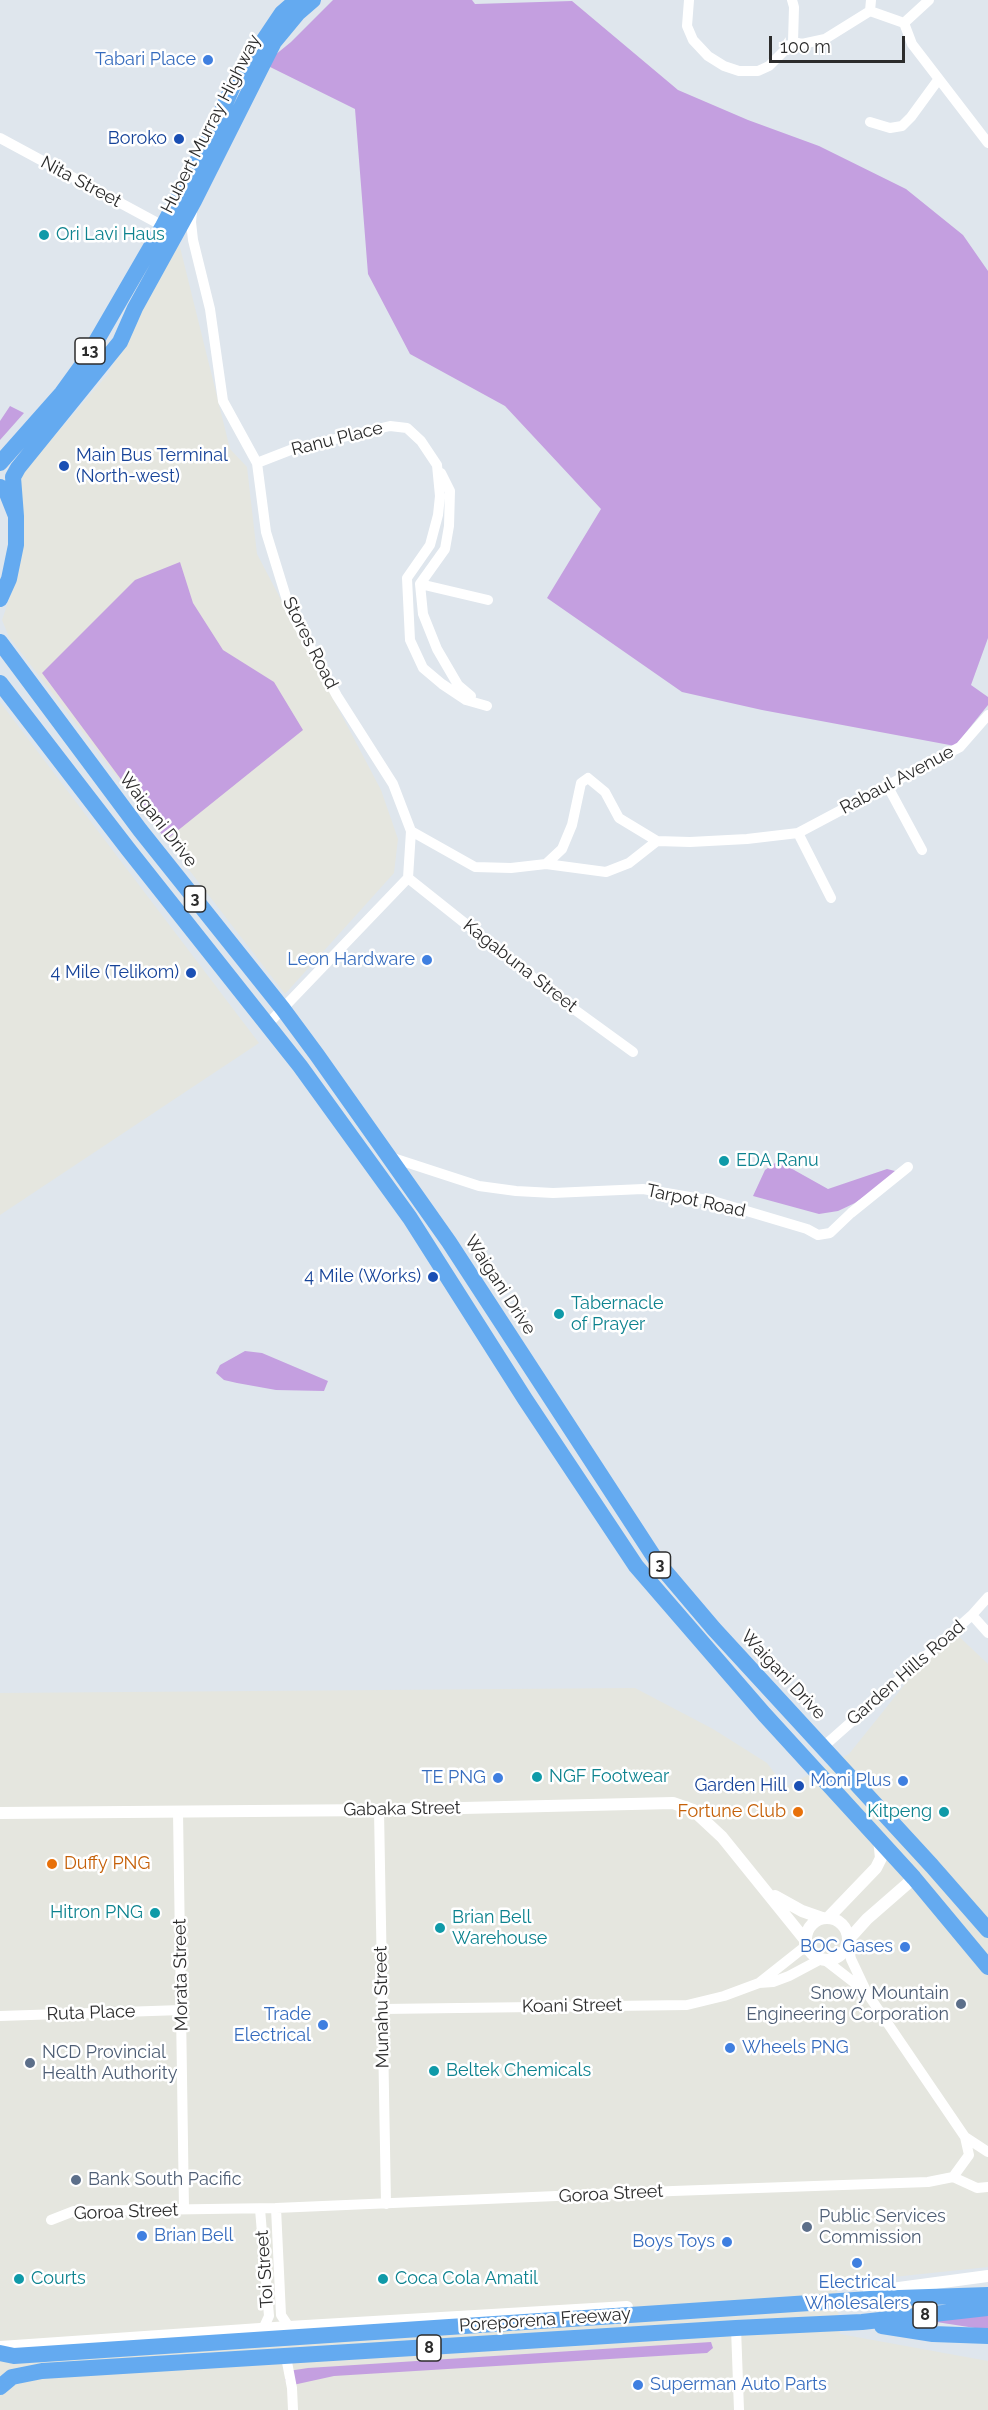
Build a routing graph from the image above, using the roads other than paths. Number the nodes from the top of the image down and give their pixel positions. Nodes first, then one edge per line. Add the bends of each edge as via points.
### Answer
1 (297, 0) edge
2 (313, 0) edge
3 (689, 0) edge
4 (792, 0) edge
5 (929, 0) edge
6 (870, 6) edge
7 (904, 23) junction
8 (793, 42) junction
9 (938, 80) junction
10 (870, 122) dead end
11 (0, 138) edge
12 (988, 143) edge
13 (194, 201) junction
14 (163, 226) junction
15 (0, 463) edge
16 (257, 463) junction
17 (437, 465) junction
18 (0, 487) edge
19 (16, 516) junction
20 (420, 584) junction
21 (0, 599) edge
22 (488, 600) dead end
23 (0, 642) edge
24 (0, 682) edge
25 (988, 715) edge
26 (887, 785) junction
27 (411, 831) junction
28 (798, 833) junction
29 (657, 841) junction
30 (922, 850) dead end
31 (546, 864) junction
32 (408, 878) junction
33 (831, 898) dead end
34 (283, 1009) junction
35 (267, 1025) junction
36 (633, 1052) dead end
37 (388, 1156) junction
38 (908, 1167) dead end
39 (411, 1188) junction
40 (460, 1297) junction
41 (641, 1538) junction
42 (988, 1597) edge
43 (972, 1615) junction
44 (684, 1622) junction
45 (714, 1629) junction
46 (988, 1633) edge
47 (764, 1714) junction
48 (823, 1747) junction
49 (868, 1796) junction
50 (379, 1810) junction
51 (178, 1812) junction
52 (0, 1813) edge
53 (879, 1839) junction
54 (914, 1878) junction
55 (766, 1890) junction
56 (825, 1918) junction
57 (988, 1930) edge
58 (848, 1942) junction
59 (806, 1943) junction
60 (823, 1960) junction
61 (988, 1967) edge
62 (759, 1983) junction
63 (867, 1994) junction
64 (382, 2009) junction
65 (182, 2010) junction
66 (0, 2016) edge
67 (965, 2137) junction
68 (988, 2152) edge
69 (953, 2177) junction
70 (988, 2187) edge
71 (386, 2204) junction
72 (276, 2208) junction
73 (260, 2209) junction
74 (184, 2210) junction
75 (51, 2220) dead end
76 (988, 2276) edge
77 (847, 2294) junction
78 (988, 2295) edge
79 (870, 2299) junction
80 (826, 2300) junction
81 (807, 2301) junction
82 (988, 2308) edge
83 (862, 2322) junction
84 (736, 2328) junction
85 (263, 2329) junction
86 (289, 2335) junction
87 (988, 2336) edge
88 (0, 2347) edge
89 (0, 2353) edge
90 (286, 2357) junction
91 (0, 2387) edge
92 (293, 2410) edge
93 (739, 2410) edge

1 - 14 highway, Hubert Murray Highway / 13 via 282,13 233,86
2 - 13 highway, Hubert Murray Highway / 13 via 274,42
3 - 8 street via 687,26 693,40 724,66 739,72 758,71 769,66
4 - 8 street
5 - 7 street
6 - 7 street
6 - 8 street via 825,39
7 - 9 street via 912,44
9 - 10 street via 902,126 890,128
9 - 12 street
11 - 14 street, Nita Street
13 - 16 street, Stores Road via 193,240 210,309 223,401
13 - 19 highway, Hubert Murray Highway / 13 via 120,342 18,468 14,477
14 - 15 highway, Hubert Murray Highway / 13 via 83,364
16 - 17 street, Ranu Place via 293,449 390,426 407,428
16 - 27 street, Stores Road via 266,532 290,609 337,696 393,784
17 - 20 street, Ranu Place via 450,491 449,526 445,549
17 - 20 street, Ranu Place via 438,515 430,545 407,578 410,640 423,668 466,700 484,705 458,685 436,649 423,614
18 - 19 highway, 13 via 6,491
19 - 21 highway, 13 via 16,545
20 - 22 street
23 - 34 highway, Waigani Drive / 3 via 140,830
24 - 35 highway, 3
25 - 26 street, Rabaul Avenue via 960,747
26 - 28 street, Rabaul Avenue
26 - 30 street
27 - 31 street via 475,867
27 - 32 street, Stores Road
28 - 29 street via 747,839
28 - 33 street
29 - 31 street via 629,863 606,872
29 - 31 street via 620,818 605,792 588,778 581,783 562,849
32 - 34 street
32 - 36 street, Kagabuna Street
34 - 35 street
34 - 37 highway, Waigani Drive / 3
35 - 40 highway, 3 via 410,1218
37 - 38 street, Tarpot Road via 479,1186 553,1193 643,1189 713,1201 818,1235 831,1233
37 - 39 highway, Waigani Drive / 3
39 - 40 highway via 403,1199 459,1282
39 - 41 highway, Waigani Drive / 3
40 - 44 highway, 3 via 636,1566
41 - 44 highway via 655,1569 694,1615
41 - 45 highway, Waigani Drive / 3
42 - 43 street, Garden Hills Road
43 - 46 street
43 - 48 street, Garden Hills Road
44 - 47 highway, 3
45 - 47 highway via 707,1638 758,1696
45 - 48 highway, Waigani Drive / 3
47 - 53 highway, 3
48 - 49 highway, Waigani Drive / 3
49 - 54 highway via 871,1807 922,1865
49 - 57 highway, Waigani Drive / 3
50 - 51 street, Gabaka Street
50 - 55 street, Gabaka Street via 673,1803 703,1818
50 - 64 street, Munahu Street
51 - 52 street, Gabaka Street
51 - 65 street, Morata Street
53 - 54 highway, 3
53 - 56 street via 881,1858 876,1868
54 - 58 street via 867,1919
54 - 61 highway, 3
55 - 56 street, Gabaka Street via 790,1905
55 - 59 street, Gabaka Street
56 - 58 street via 840,1922 848,1932
56 - 59 street via 810,1927
58 - 60 street via 839,1957
58 - 63 street via 851,1959
59 - 60 street
59 - 62 street, Koani Street
60 - 62 street, Koani Street via 773,1982
60 - 63 street
62 - 64 street, Koani Street via 687,2004
63 - 67 street
64 - 71 street, Munahu Street
65 - 66 street, Ruta Place
65 - 74 street, Morata Street
67 - 68 street
67 - 69 street via 969,2155
69 - 70 street via 977,2188
69 - 71 street, Goroa Street via 928,2182
71 - 72 street, Goroa Street
72 - 73 street, Goroa Street
72 - 86 street, Toi Street via 281,2315
73 - 74 street, Goroa Street
73 - 85 street, Toi Street via 269,2316
74 - 75 street, Goroa Street via 74,2211
76 - 77 street
77 - 80 highway
77 - 81 street
78 - 79 highway, Poreporena Freeway / 8
79 - 80 highway
79 - 81 highway, Poreporena Freeway / 8
80 - 81 highway
81 - 86 highway, Poreporena Freeway / 8
82 - 83 highway, Poreporena Freeway / 8
83 - 84 highway, Poreporena Freeway / 8
83 - 87 highway via 933,2334
84 - 90 highway, Poreporena Freeway / 8
84 - 93 street
85 - 86 street
85 - 88 street
86 - 89 highway, Poreporena Freeway / 8 via 14,2356
90 - 91 highway, Poreporena Freeway / 8 via 42,2371 12,2377
90 - 92 street

